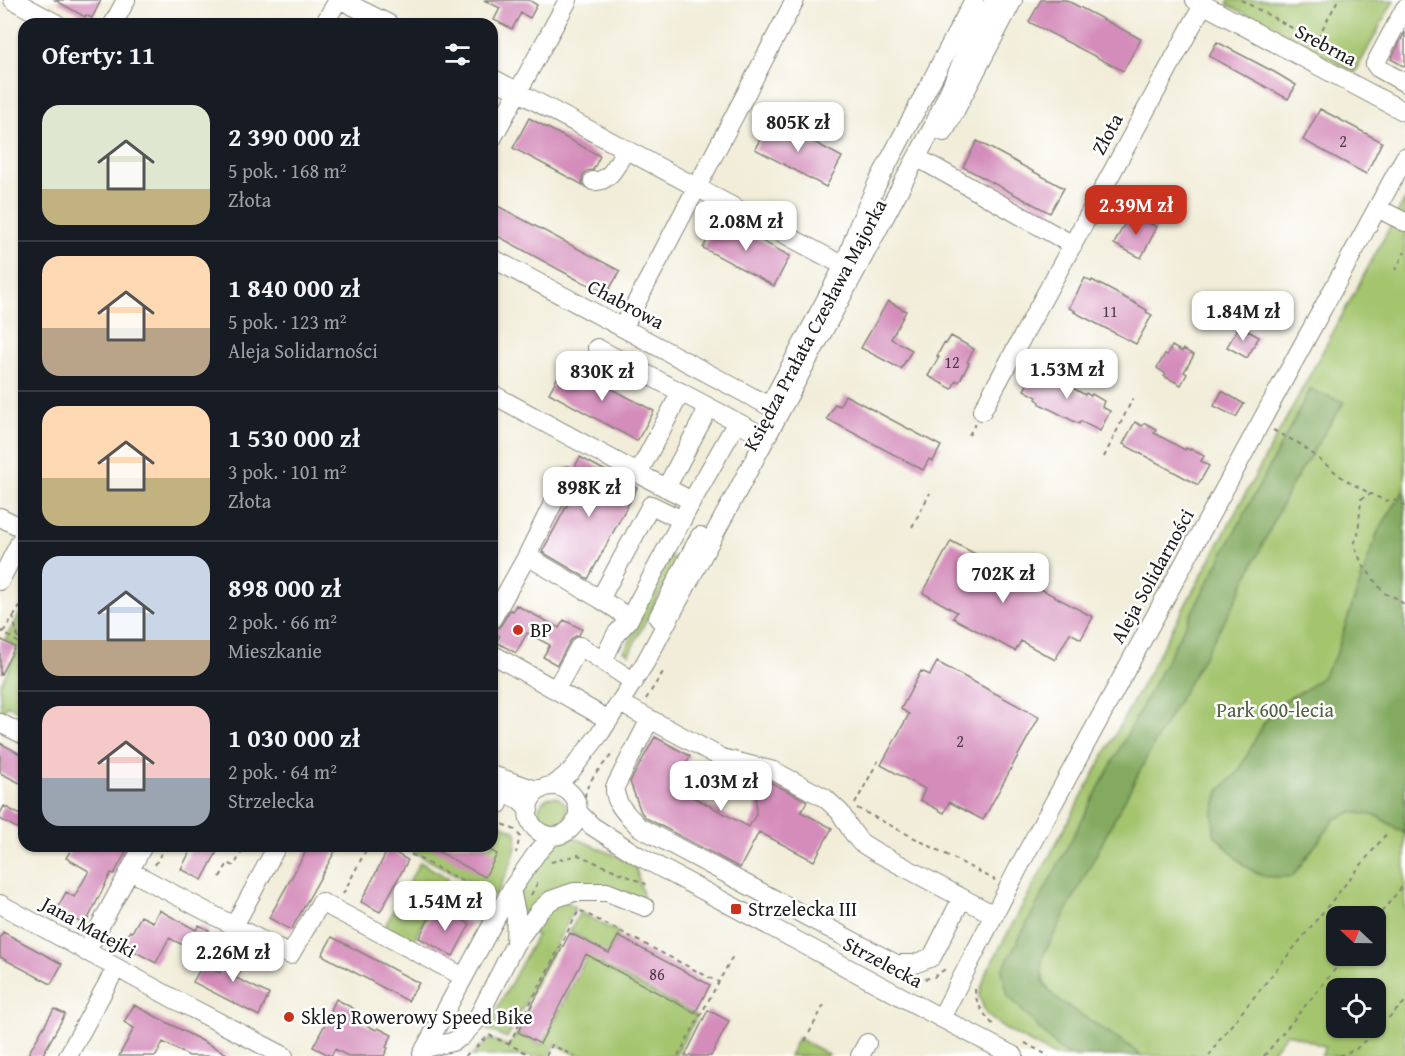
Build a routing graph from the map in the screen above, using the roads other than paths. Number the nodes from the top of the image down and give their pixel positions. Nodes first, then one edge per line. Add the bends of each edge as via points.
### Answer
1 (13, 0) edge
2 (126, 0) edge
3 (339, 0) edge
4 (568, 0) edge
5 (795, 0) edge
6 (974, 0) edge
7 (994, 0) edge
8 (1013, 0) edge
9 (1209, 4) edge
10 (1405, 8) edge
11 (46, 18) edge
12 (116, 18) edge
13 (328, 18) edge
14 (376, 18) edge
15 (966, 53) junction
16 (498, 81) edge
17 (1405, 83) edge
18 (517, 91) junction
19 (1405, 112) edge
20 (498, 127) edge
21 (626, 149) junction
22 (1405, 157) edge
23 (927, 163) junction
24 (593, 181) dead end
25 (697, 187) junction
26 (1377, 208) junction
27 (1405, 222) edge
28 (1073, 245) junction
29 (498, 261) edge
30 (844, 266) junction
31 (623, 328) junction
32 (597, 348) dead end
33 (681, 392) junction
34 (498, 397) edge
35 (769, 406) junction
36 (710, 407) junction
37 (982, 411) dead end
38 (737, 422) junction
39 (756, 432) junction
40 (567, 475) dead end
41 (643, 476) junction
42 (666, 488) junction
43 (692, 501) junction
44 (0, 517) edge
45 (682, 520) junction
46 (18, 526) edge
47 (669, 545) junction
48 (18, 546) edge
49 (527, 556) junction
50 (690, 556) junction
51 (0, 581) edge
52 (600, 599) junction
53 (498, 609) edge
54 (628, 621) junction
55 (498, 657) edge
56 (603, 660) junction
57 (645, 663) junction
58 (634, 682) junction
59 (556, 689) junction
60 (620, 703) junction
61 (650, 719) junction
62 (0, 723) edge
63 (605, 726) junction
64 (18, 732) edge
65 (498, 777) edge
66 (498, 787) edge
67 (547, 788) junction
68 (577, 807) junction
69 (531, 817) junction
70 (560, 833) junction
71 (140, 852) edge
72 (274, 852) edge
73 (637, 855) junction
74 (130, 871) junction
75 (508, 897) junction
76 (962, 898) junction
77 (0, 904) edge
78 (645, 908) dead end
79 (994, 915) junction
80 (234, 926) junction
81 (515, 944) junction
82 (86, 952) junction
83 (116, 968) junction
84 (464, 977) junction
85 (940, 1018) junction
86 (1018, 1049) edge
87 (423, 1052) edge
88 (68, 1056) edge
89 (284, 1056) edge

1 - 11 street
2 - 12 street
3 - 13 street
3 - 14 street
4 - 18 street
5 - 25 street
6 - 30 street, Księdza Prałata Czesława Majorka via 877,184
7 - 15 street, Księdza Prałata Czesława Majorka
8 - 23 street, Księdza Prałata Czesława Majorka
9 - 19 street, Srebrna
9 - 28 street, Złota
10 - 17 street via 1375,64
15 - 30 street, Księdza Prałata Czesława Majorka
15 - 57 street, Księdza Prałata Czesława Majorka via 933,127
16 - 18 street
18 - 20 street
18 - 21 street
21 - 24 street via 610,175
21 - 25 street
22 - 26 street, Aleja Solidarności
23 - 28 street
23 - 57 street, Księdza Prałata Czesława Majorka via 702,585 669,638
25 - 30 street
25 - 31 street
26 - 27 street
26 - 79 street, Aleja Solidarności
28 - 37 street, Złota
29 - 31 street, Chabrowa
30 - 35 street, Księdza Prałata Czesława Majorka
31 - 35 street, Chabrowa
32 - 33 street
33 - 36 street
33 - 41 street via 642,466
34 - 41 street
35 - 39 street, Księdza Prałata Czesława Majorka
36 - 38 street
36 - 42 street
38 - 39 street
38 - 43 street
39 - 50 street, Księdza Prałata Czesława Majorka
40 - 49 street
41 - 42 street
42 - 43 street
43 - 45 street
44 - 46 street
45 - 47 street
45 - 52 street via 651,505
47 - 50 street
47 - 54 street
48 - 51 street
49 - 52 street
49 - 53 street
50 - 57 street, Księdza Prałata Czesława Majorka via 661,610
52 - 54 street
54 - 56 street via 616,634
55 - 59 street
56 - 58 street
56 - 59 street via 580,646
57 - 58 street, Księdza Prałata Czesława Majorka
58 - 60 street, Księdza Prałata Czesława Majorka
59 - 63 street
60 - 61 street
60 - 63 street, Księdza Prałata Czesława Majorka
61 - 76 street via 722,758 774,771 825,798 861,842
61 - 76 street via 615,787 619,804 639,827 896,964 914,964 932,957
62 - 64 street
63 - 67 street, Księdza Prałata Czesława Majorka via 571,771
63 - 68 street, Księdza Prałata Czesława Majorka via 577,789
65 - 67 street via 530,788
66 - 69 street via 521,802
67 - 68 street via 564,789 573,796
67 - 69 street via 532,798
68 - 70 street via 575,823
68 - 73 street, Strzelecka via 592,826
69 - 70 street via 544,834
69 - 75 street via 528,848
70 - 73 street, Strzelecka via 587,836
70 - 75 street via 536,854
71 - 74 street
72 - 80 street
73 - 85 street, Strzelecka
74 - 80 street
74 - 82 street
75 - 81 street via 516,913
75 - 84 street
76 - 79 street
77 - 82 street, Jana Matejki
78 - 81 street via 607,892 574,892 550,900
79 - 85 street, Aleja Solidarności
80 - 84 street via 290,955 321,902
81 - 87 street via 476,1021 461,1037
82 - 83 street, Jana Matejki
83 - 88 street
83 - 89 street, Jana Matejki
84 - 87 street
85 - 86 street, Strzelecka

